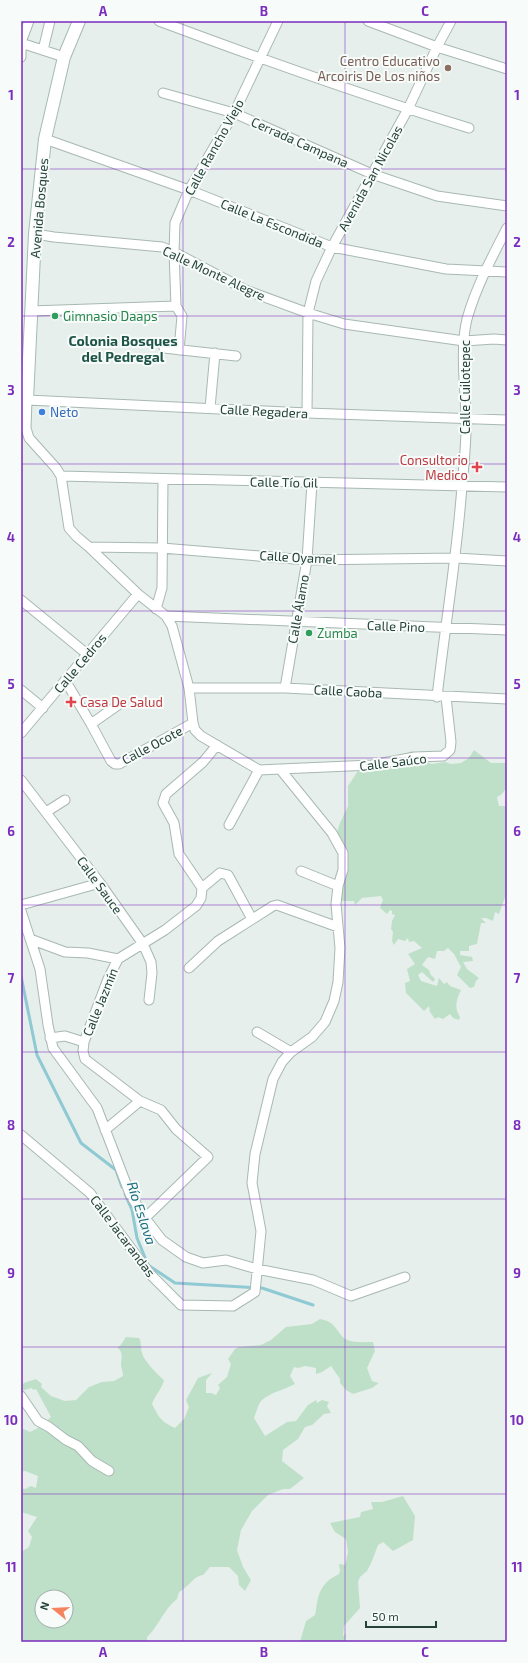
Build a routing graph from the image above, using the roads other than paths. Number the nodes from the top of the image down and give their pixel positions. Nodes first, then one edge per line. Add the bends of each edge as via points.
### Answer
1 (29, 21) edge
2 (50, 21) edge
3 (80, 21) edge
4 (159, 21) edge
5 (278, 21) edge
6 (368, 21) edge
7 (452, 21) edge
8 (21, 43) edge
9 (437, 47) junction
10 (43, 50) junction
11 (21, 57) edge
12 (64, 58) junction
13 (261, 59) junction
14 (507, 69) edge
15 (163, 93) dead end
16 (408, 109) junction
17 (234, 113) junction
18 (469, 128) dead end
19 (45, 139) junction
20 (372, 174) junction
21 (189, 190) junction
22 (507, 206) edge
23 (507, 228) edge
24 (35, 234) junction
25 (332, 247) junction
26 (174, 252) junction
27 (484, 272) junction
28 (507, 272) edge
29 (176, 306) junction
30 (31, 311) junction
31 (308, 313) junction
32 (507, 340) edge
33 (464, 341) junction
34 (164, 348) dead end
35 (179, 350) junction
36 (215, 353) junction
37 (236, 356) dead end
38 (24, 399) edge
39 (210, 408) junction
40 (306, 413) junction
41 (466, 419) junction
42 (507, 420) edge
43 (61, 476) junction
44 (163, 479) junction
45 (312, 482) junction
46 (462, 486) junction
47 (507, 487) edge
48 (89, 547) junction
49 (162, 548) junction
50 (456, 558) junction
51 (307, 560) junction
52 (507, 561) edge
53 (138, 594) junction
54 (21, 600) edge
55 (156, 609) junction
56 (166, 616) junction
57 (296, 622) junction
58 (445, 627) junction
59 (507, 630) edge
60 (87, 654) junction
61 (65, 680) junction
62 (189, 688) junction
63 (285, 688) junction
64 (21, 690) edge
65 (442, 697) junction
66 (507, 699) edge
67 (118, 705) dead end
68 (43, 708) junction
69 (193, 723) junction
70 (92, 724) junction
71 (21, 733) edge
72 (217, 745) junction
73 (259, 770) junction
74 (280, 770) junction
75 (21, 780) edge
76 (65, 800) dead end
77 (46, 812) junction
78 (229, 825) dead end
79 (301, 872) dead end
80 (100, 884) junction
81 (338, 886) junction
82 (202, 888) junction
83 (21, 905) edge
84 (21, 911) edge
85 (252, 919) junction
86 (338, 927) junction
87 (30, 939) junction
88 (142, 944) junction
89 (118, 959) junction
90 (189, 968) dead end
91 (149, 1000) dead end
92 (257, 1032) dead end
93 (50, 1038) junction
94 (84, 1042) junction
95 (291, 1052) junction
96 (140, 1101) junction
97 (105, 1130) junction
98 (21, 1135) edge
99 (145, 1218) junction
100 (257, 1268) junction
101 (405, 1277) dead end
102 (21, 1396) edge
103 (109, 1471) dead end

1 - 8 street
2 - 10 street
3 - 12 street, Avenida Bosques
4 - 13 street
5 - 13 street, Calle Rancho Viejo
6 - 9 street
7 - 9 street, Avenida San Nicolas
8 - 10 street
8 - 11 street
9 - 14 street
9 - 16 street, Avenida San Nicolas
10 - 12 street
12 - 19 street, Avenida Bosques
13 - 16 street
13 - 17 street, Calle Rancho Viejo
15 - 17 street, Cerrada Campana
16 - 18 street
16 - 20 street, Avenida San Nicolas
17 - 20 street, Cerrada Campana
17 - 21 street, Calle Rancho Viejo
19 - 21 street, Calle La Escondida
19 - 24 street, Avenida Bosques
20 - 22 street, Cerrada Campana via 437,196
20 - 25 street, Avenida San Nicolas
21 - 25 street, Calle La Escondida
21 - 26 street, Calle Rancho Viejo via 175,223
23 - 27 street, Calle Cuilotepec
24 - 26 street, Calle Monte Alegre via 162,247
24 - 30 street, Avenida Bosques
25 - 27 street, Calle La Escondida via 446,269
25 - 31 street, Avenida San Nicolas via 316,281
26 - 29 street, Calle Rancho Viejo
26 - 31 street, Calle Monte Alegre via 248,291
27 - 28 street, Calle La Escondida
27 - 33 street, Calle Cuilotepec via 467,320
29 - 30 street
29 - 35 street, Calle Rancho Viejo via 182,316
30 - 38 street, Avenida Bosques
31 - 33 street, Calle Monte Alegre via 344,324
31 - 40 street, Avenida San Nicolas
32 - 33 street, Calle Monte Alegre
33 - 41 street, Calle Cuilotepec
34 - 35 street
35 - 36 street
36 - 37 street
36 - 39 street
38 - 39 street, Calle Regadera
38 - 43 street via 26,428 30,438
39 - 40 street, Calle Regadera
40 - 41 street, Calle Regadera
41 - 42 street, Calle Regadera
41 - 46 street, Calle Cuilotepec
43 - 44 street, Calle Tío Gil
43 - 48 street via 69,528
44 - 45 street, Calle Tío Gil
44 - 49 street
45 - 46 street, Calle Tío Gil
45 - 51 street, Calle Álamo
46 - 47 street, Calle Tío Gil
46 - 50 street, Calle Cuilotepec
48 - 49 street, Calle Oyamel
48 - 53 street
49 - 51 street, Calle Oyamel
49 - 55 street via 162,588
50 - 51 street, Calle Oyamel
50 - 52 street, Calle Oyamel
50 - 58 street, Calle Cuilotepec
51 - 57 street, Calle Álamo
53 - 55 street
53 - 60 street, Calle Cedros
54 - 60 street
55 - 56 street
56 - 57 street, Calle Pino
56 - 62 street via 176,637
57 - 58 street, Calle Pino
57 - 63 street, Calle Álamo
58 - 59 street, Calle Pino
58 - 65 street, Calle Cuilotepec
60 - 61 street, Calle Cedros
61 - 68 street, Calle Cedros
61 - 70 street
62 - 63 street, Calle Caoba
62 - 69 street
63 - 65 street, Calle Caoba
64 - 68 street
65 - 66 street, Calle Caoba
65 - 74 street, Calle Saúco via 451,742 450,750 443,756 415,757 372,766
67 - 70 street
68 - 71 street, Calle Cedros
69 - 70 street, Calle Ocote via 119,764 112,761
69 - 72 street via 201,736
72 - 73 street
72 - 82 street via 203,762 166,794 163,800 174,823 179,854
73 - 74 street, Calle Saúco
73 - 78 street
74 - 81 street via 332,833 343,852 343,870
75 - 77 street, Calle Sauce
76 - 77 street
77 - 80 street, Calle Sauce
79 - 81 street
80 - 83 street
80 - 88 street, Calle Sauce
81 - 86 street
82 - 85 street via 220,873 228,875
82 - 88 street, Calle Jazmín via 201,898 196,906
84 - 87 street
85 - 86 street via 277,905
85 - 90 street via 218,941
86 - 95 street via 340,948 334,1001 325,1022 312,1037
87 - 89 street via 65,952 88,953
87 - 93 street via 40,969
88 - 89 street, Calle Jazmín
88 - 91 street, Calle Sauce via 151,962
89 - 94 street, Calle Jazmín
92 - 95 street
93 - 94 street via 65,1036
93 - 97 street via 53,1048 97,1108
94 - 96 street, Calle Jazmín via 85,1059
95 - 100 street via 273,1079 255,1154 252,1183 261,1231
96 - 97 street
96 - 99 street, Calle Jazmín via 161,1110 176,1130 208,1157
97 - 99 street via 130,1194
98 - 100 street, Calle Jacarandas via 90,1193 150,1274 181,1305 234,1306 255,1292
99 - 100 street via 162,1240 186,1257 203,1263 226,1260
100 - 101 street via 313,1280 351,1296
102 - 103 street via 38,1421 78,1446 92,1461

